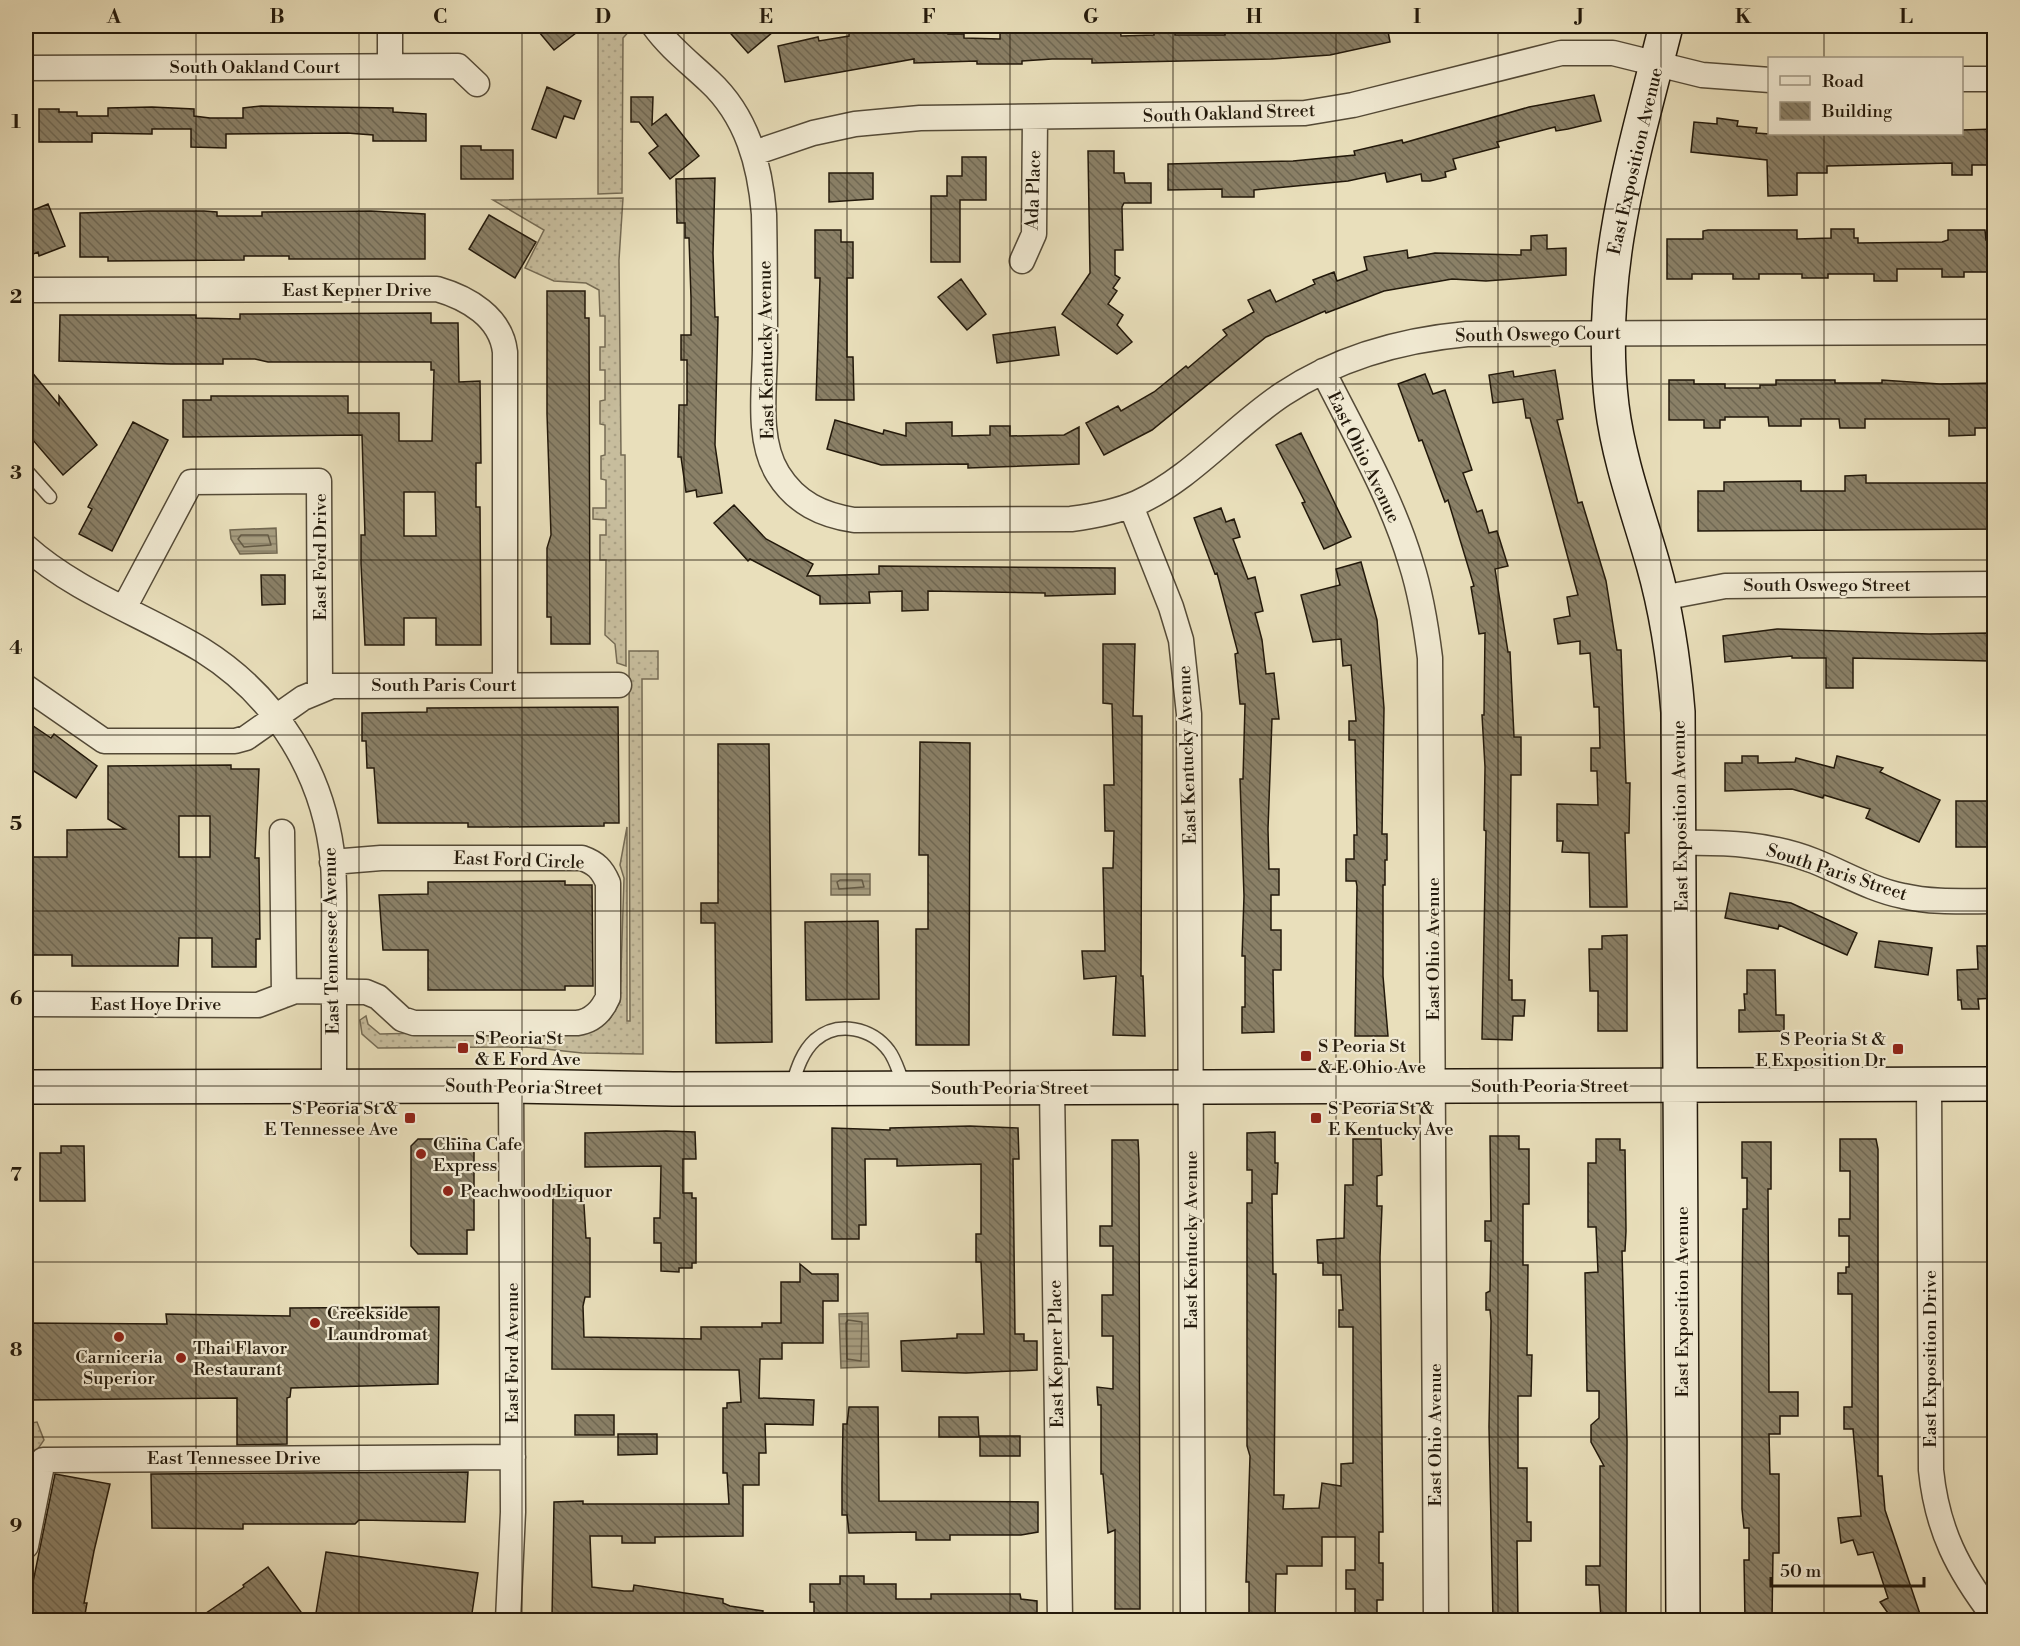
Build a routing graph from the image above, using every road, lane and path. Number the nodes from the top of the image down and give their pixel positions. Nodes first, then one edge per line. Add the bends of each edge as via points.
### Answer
1 (390, 26) edge
2 (654, 26) edge
3 (1666, 26) edge
4 (1656, 64) junction
5 (390, 66) junction
6 (26, 68) edge
7 (1963, 79) edge
8 (1995, 79) edge
9 (1768, 80) edge
10 (477, 84) dead end
11 (1035, 117) junction
12 (754, 153) junction
13 (1022, 261) dead end
14 (26, 290) edge
15 (1995, 332) edge
16 (1607, 333) junction
17 (1323, 371) junction
18 (26, 470) edge
19 (50, 497) dead end
20 (1131, 506) junction
21 (27, 550) edge
22 (1995, 584) edge
23 (1662, 598) junction
24 (124, 608) junction
25 (506, 685) junction
26 (619, 685) dead end
27 (26, 687) edge
28 (320, 689) junction
29 (277, 716) junction
30 (282, 832) dead end
31 (1680, 843) junction
32 (332, 862) junction
33 (1995, 901) edge
34 (334, 990) junction
35 (284, 995) junction
36 (26, 1004) edge
37 (1929, 1084) junction
38 (1995, 1084) edge
39 (1681, 1085) junction
40 (334, 1086) junction
41 (511, 1086) junction
42 (1434, 1086) junction
43 (26, 1088) edge
44 (906, 1088) junction
45 (1052, 1088) junction
46 (1191, 1088) junction
47 (791, 1089) junction
48 (513, 1457) junction
49 (26, 1546) edge
50 (1995, 1617) edge
51 (508, 1620) edge
52 (1060, 1620) edge
53 (1192, 1620) edge
54 (1436, 1620) edge
55 (1683, 1620) edge

1 - 5 street
2 - 12 street, East Kentucky Avenue via 712,83 730,106
3 - 4 main road, East Exposition Avenue
4 - 9 street, South Oakland Street via 1702,75
4 - 11 street, South Oakland Street via 1612,53 1561,53 1353,105 1305,113
4 - 16 main road, East Exposition Avenue via 1620,210
5 - 6 street, South Oakland Court
5 - 10 street, South Oakland Court via 458,66
7 - 8 street
11 - 12 street, South Oakland Street via 876,121 813,133
11 - 13 street, Ada Place via 1034,234
12 - 20 street, East Kentucky Avenue via 764,214 765,437 778,474 793,493 808,506 830,516 854,520 1071,519
14 - 25 street, East Kepner Drive via 437,290 453,294 488,315 499,328 505,352
15 - 16 street, South Oswego Court
16 - 17 street, South Oswego Court via 1430,337 1393,345
16 - 23 main road, East Exposition Avenue via 1617,437
17 - 20 street, South Oswego Court via 1275,399 1166,487
17 - 42 street, East Ohio Avenue via 1394,517 1424,610 1432,699
18 - 19 lane
20 - 46 street, East Kentucky Avenue via 1171,606 1187,675
21 - 24 street, East Tennessee Avenue
22 - 23 street, South Oswego Street via 1725,586
23 - 31 main road, East Exposition Avenue via 1678,712
24 - 28 street, East Ford Drive via 191,482 320,481
24 - 29 street, East Tennessee Avenue via 224,665
25 - 26 street, South Paris Court
25 - 28 street, South Paris Court
27 - 29 street via 104,741 235,741 246,738
28 - 29 street, South Paris Court
29 - 32 street, East Tennessee Avenue via 306,762 317,789
30 - 35 street
31 - 33 street, South Paris Street via 1771,848 1813,860 1867,885 1903,896 1940,902
31 - 39 main road, East Exposition Avenue
32 - 34 street, East Tennessee Avenue
32 - 34 street, East Ford Circle via 381,858 582,858 594,862 608,883 608,997 603,1009 584,1022 414,1023 402,1019 378,997 366,992
34 - 35 street, East Hoye Drive
34 - 40 street, East Tennessee Avenue
35 - 36 street, East Hoye Drive via 258,1005
37 - 38 main road, South Peoria Street
37 - 39 main road, South Peoria Street
37 - 50 street, East Exposition Drive via 1933,1493 1955,1560
39 - 42 main road, South Peoria Street
39 - 55 main road, East Exposition Avenue
40 - 41 main road, South Peoria Street
40 - 43 main road, South Peoria Street
41 - 47 main road, South Peoria Street
41 - 48 street, East Ford Avenue
42 - 46 main road, South Peoria Street
42 - 54 street, East Ohio Avenue
44 - 45 main road, South Peoria Street
44 - 47 main road, South Peoria Street
44 - 47 lane via 890,1052 878,1039 850,1029 827,1033 816,1040 800,1062
45 - 46 main road, South Peoria Street
45 - 52 street, East Kepner Place
46 - 53 street, East Kentucky Avenue
48 - 49 street, East Tennessee Drive via 43,1460
48 - 51 street, East Ford Avenue

